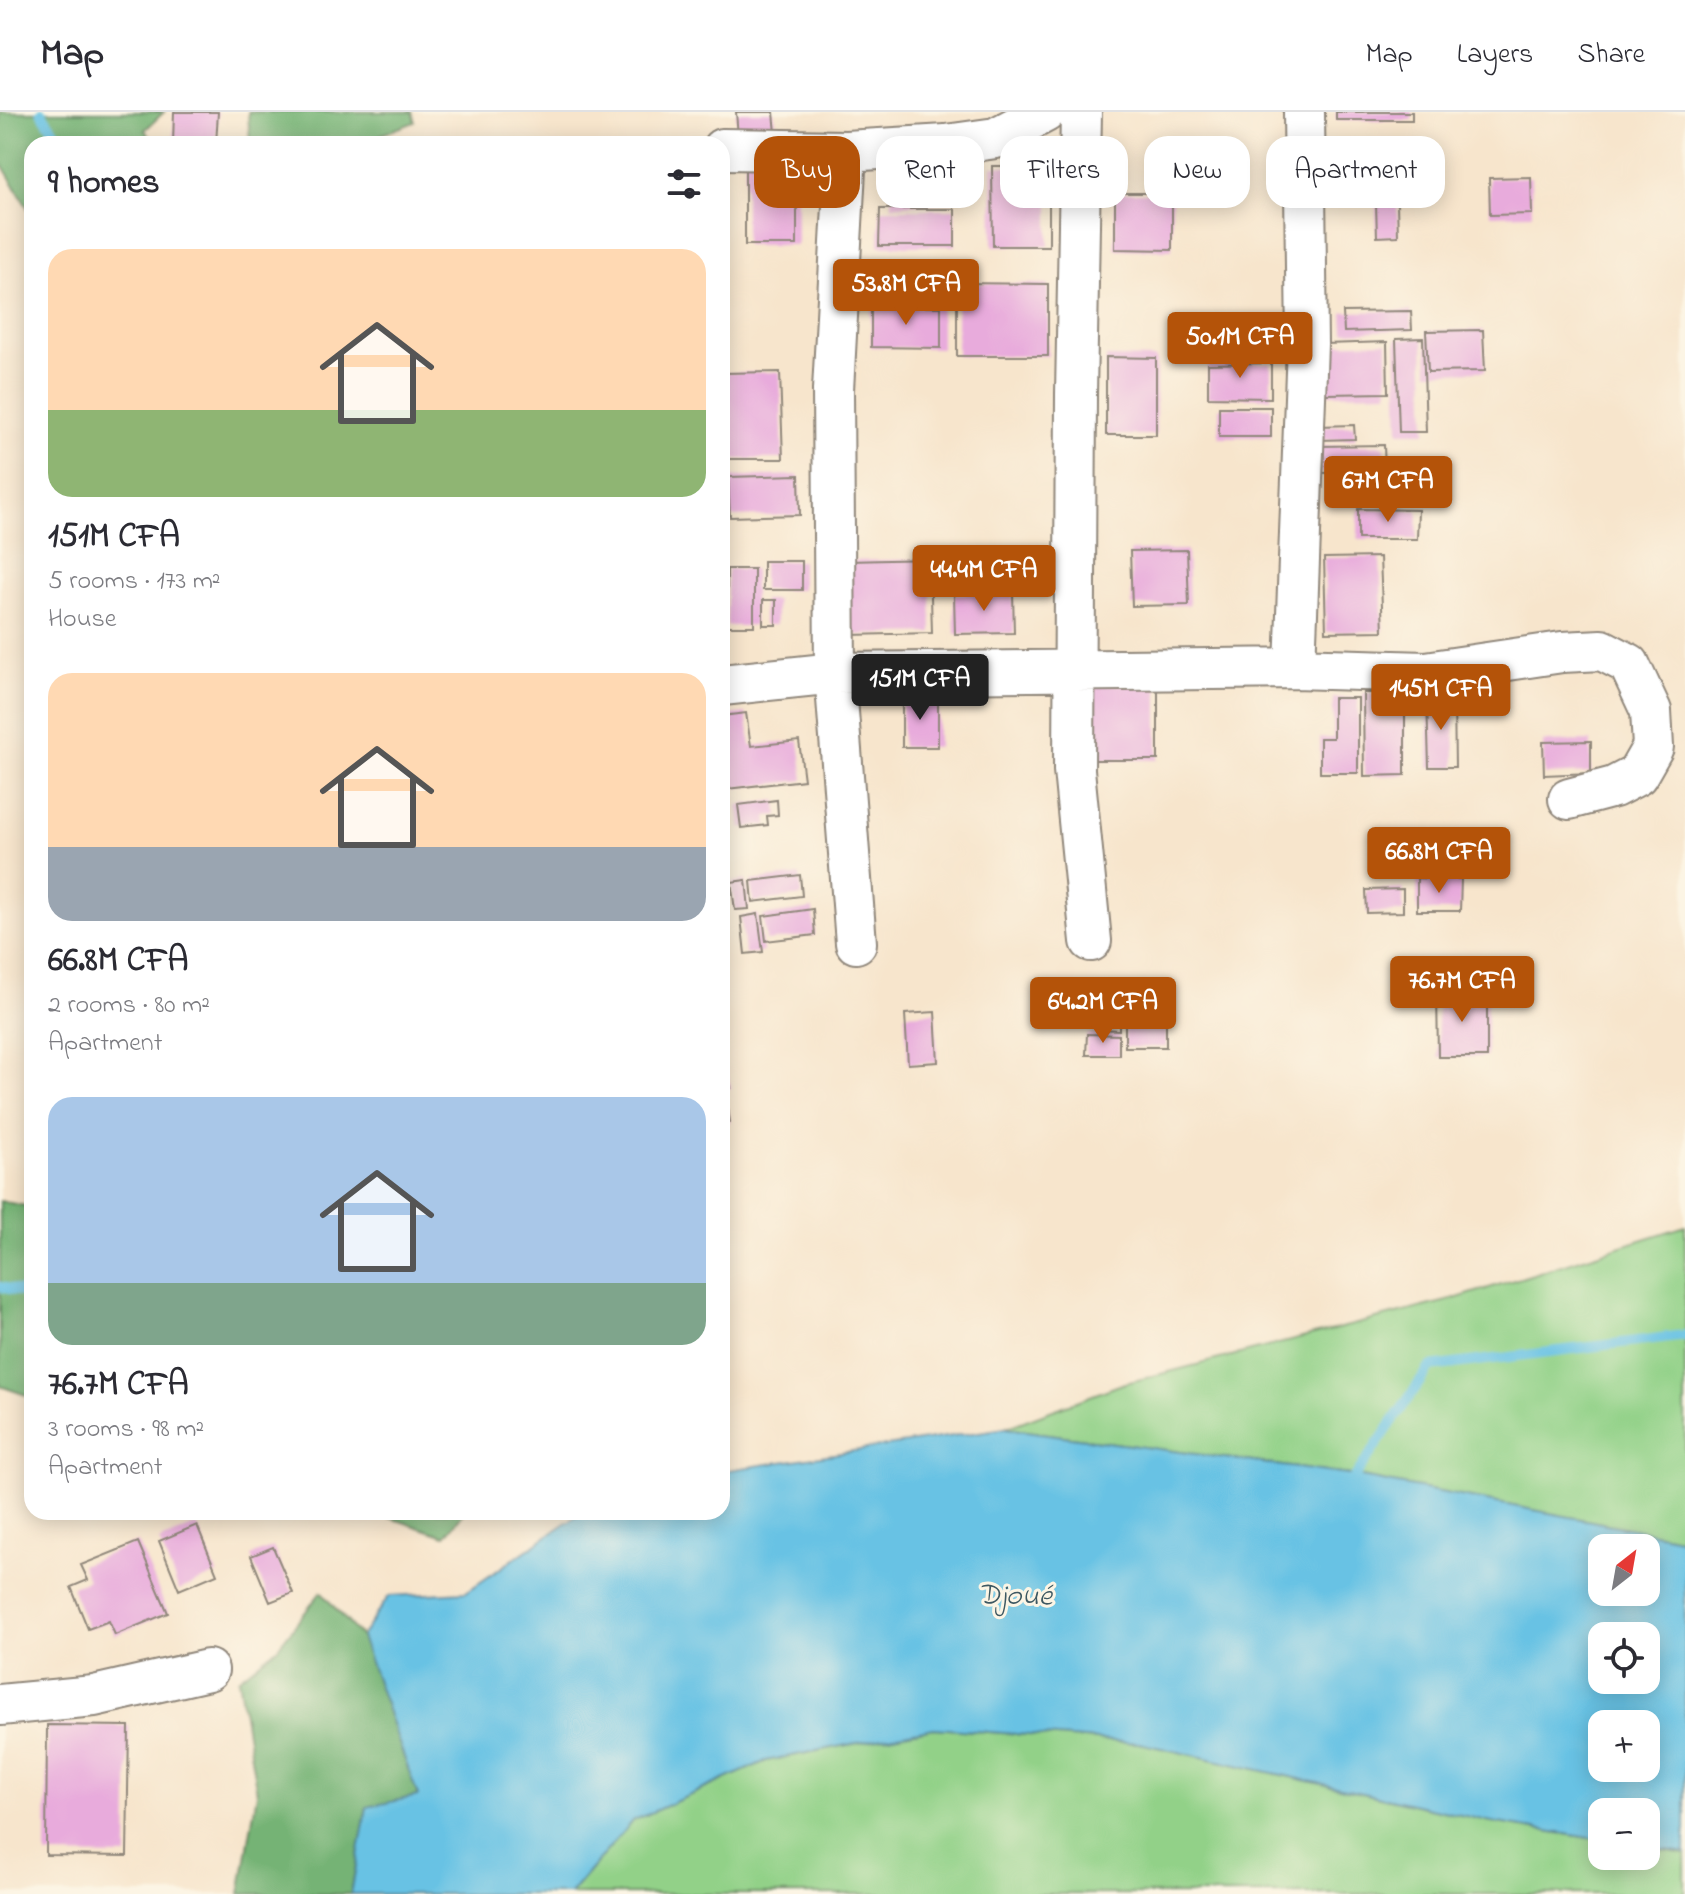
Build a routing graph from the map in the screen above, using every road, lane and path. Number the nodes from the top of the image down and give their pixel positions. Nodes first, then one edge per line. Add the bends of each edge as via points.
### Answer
1 (1045, 112) edge
2 (1081, 112) edge
3 (1304, 112) edge
4 (730, 149) edge
5 (754, 150) edge
6 (860, 150) edge
7 (843, 208) edge
8 (1295, 668) junction
9 (1076, 672) junction
10 (835, 673) junction
11 (730, 684) edge
12 (1569, 799) dead end
13 (1091, 941) dead end
14 (856, 943) dead end
15 (208, 1670) dead end
16 (0, 1705) edge

1 - 6 street via 996,138
2 - 9 street
3 - 8 street via 1307,344
4 - 5 street
7 - 10 street via 833,390
8 - 9 street
8 - 12 street via 1426,672 1602,650 1629,664 1651,711 1653,747 1637,775
9 - 10 street
9 - 13 street via 1074,770
10 - 11 street
10 - 14 street
15 - 16 street via 94,1696

